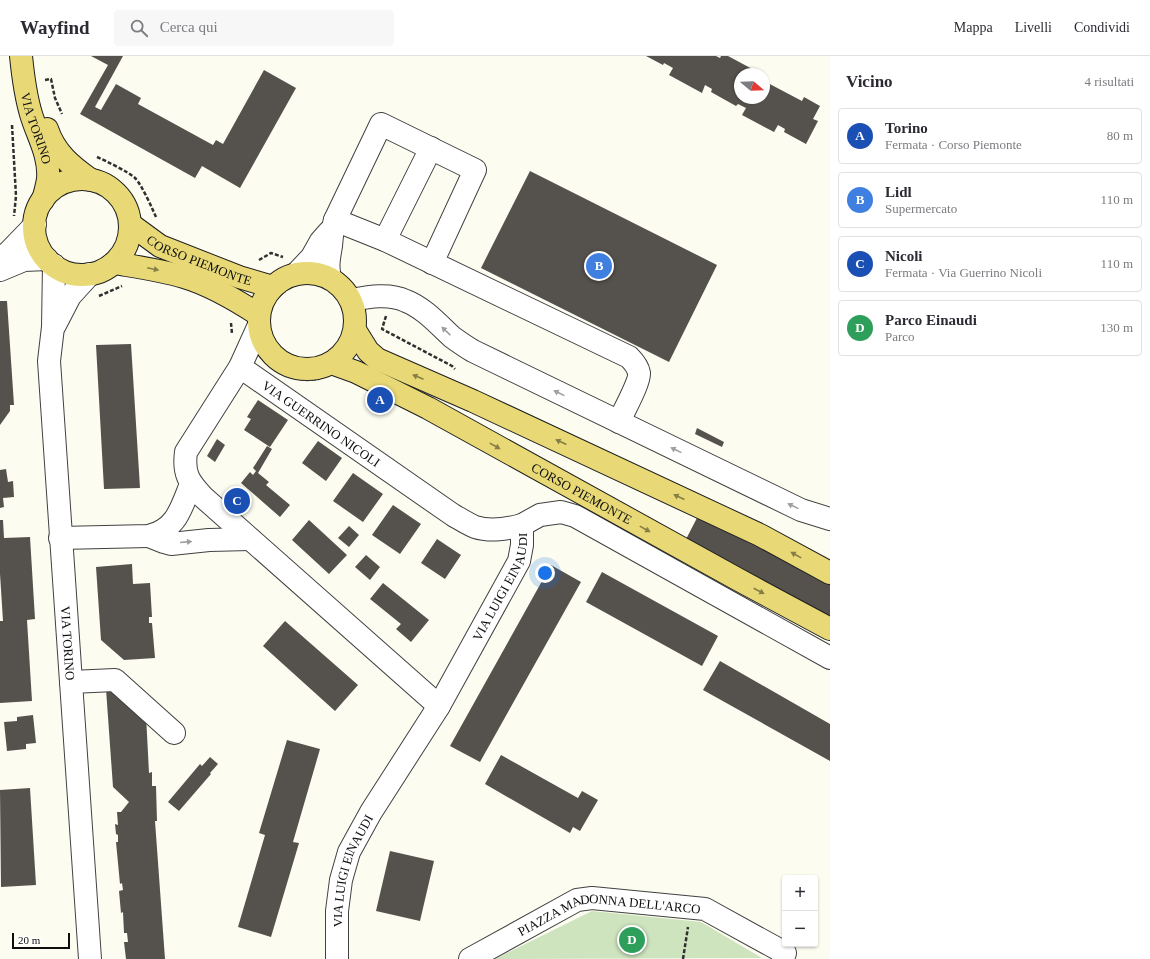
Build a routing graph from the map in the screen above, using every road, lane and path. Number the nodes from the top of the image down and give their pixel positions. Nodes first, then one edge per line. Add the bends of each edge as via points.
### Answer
1 (21, 56) edge
2 (33, 56) edge
3 (51, 79) dead end
4 (65, 120) dead end
5 (12, 123) dead end
6 (431, 148) junction
7 (94, 156) dead end
8 (91, 180) junction
9 (43, 200) junction
10 (14, 217) dead end
11 (158, 221) dead end
12 (34, 224) junction
13 (130, 224) junction
14 (333, 225) junction
15 (385, 240) junction
16 (0, 257) edge
17 (256, 261) dead end
18 (50, 262) junction
19 (114, 263) junction
20 (432, 263) junction
21 (291, 266) junction
22 (0, 270) edge
23 (90, 274) junction
24 (330, 278) junction
25 (126, 285) dead end
26 (273, 287) junction
27 (95, 297) dead end
28 (351, 300) junction
29 (259, 320) junction
30 (53, 327) junction
31 (355, 330) junction
32 (331, 363) junction
33 (240, 366) junction
34 (619, 422) junction
35 (191, 484) junction
36 (830, 520) edge
37 (522, 525) junction
38 (149, 536) junction
39 (60, 538) junction
40 (250, 539) junction
41 (830, 573) edge
42 (830, 629) edge
43 (830, 658) edge
44 (71, 682) junction
45 (439, 706) junction
46 (174, 733) dead end
47 (689, 906) junction
48 (90, 959) edge
49 (337, 959) edge
50 (470, 959) edge
51 (683, 959) edge
52 (783, 959) edge

1 - 9 main road, VIA TORINO via 26,96 46,154 48,178
2 - 8 main road, VIA TORINO via 41,110 51,138 72,167
3 - 4 path via 55,98
5 - 10 path via 16,196
6 - 14 street via 381,124
6 - 15 street
6 - 20 street via 475,170
7 - 11 path via 108,161 136,178
8 - 9 main road via 71,180 52,190
8 - 13 main road via 104,184 115,192 126,208
9 - 12 main road
12 - 16 street via 8,253
12 - 18 main road via 37,243
13 - 19 main road via 128,242
13 - 26 main road, CORSO PIEMONTE via 160,246 239,277
14 - 15 street
14 - 21 street via 312,257
14 - 24 street via 327,267
15 - 20 street
17 - 21 path via 272,253
18 - 22 street via 24,260
18 - 23 main road via 70,274
18 - 30 street, VIA TORINO
19 - 23 main road
19 -> 29 main road, CORSO PIEMONTE via 186,278 223,293
20 - 34 street via 629,357 637,369 639,379
21 - 24 main road
21 - 26 main road via 284,278
23 - 30 street, VIA TORINO via 70,296
24 - 28 main road via 347,292
25 - 27 path
26 - 29 main road via 262,303
28 - 31 main road via 356,318
34 -> 28 street via 472,351 434,319 405,300 378,296
29 - 32 main road via 263,341 275,357 284,363 302,369 318,368
29 - 33 street
30 - 39 street, VIA TORINO via 49,361
31 - 32 main road via 349,346
41 -> 31 main road via 760,535 378,359 368,351
32 -> 42 main road, CORSO PIEMONTE via 356,372 428,408
33 - 35 street via 186,452 187,478
33 - 37 street, VIA GUERRINO NICOLI via 453,515 475,527 491,530
36 -> 34 street via 800,510
35 - 38 street via 171,525
35 - 40 street via 203,498
37 - 43 street, VIA LUIGI EINAUDI via 540,515 561,512 575,516
37 - 45 street, VIA LUIGI EINAUDI via 519,561
38 - 39 street
38 -> 40 street via 171,544
39 - 44 street, VIA TORINO
40 - 45 street
44 - 46 street via 115,680
44 - 48 street, VIA TORINO
45 - 49 street, VIA LUIGI EINAUDI via 371,812 349,852 341,880 337,911
47 - 50 street, PIAZZA MADONNA DELL'ARCO via 592,898 577,900
47 - 51 path
47 - 52 street, PIAZZA MADONNA DELL'ARCO via 705,909 785,953

